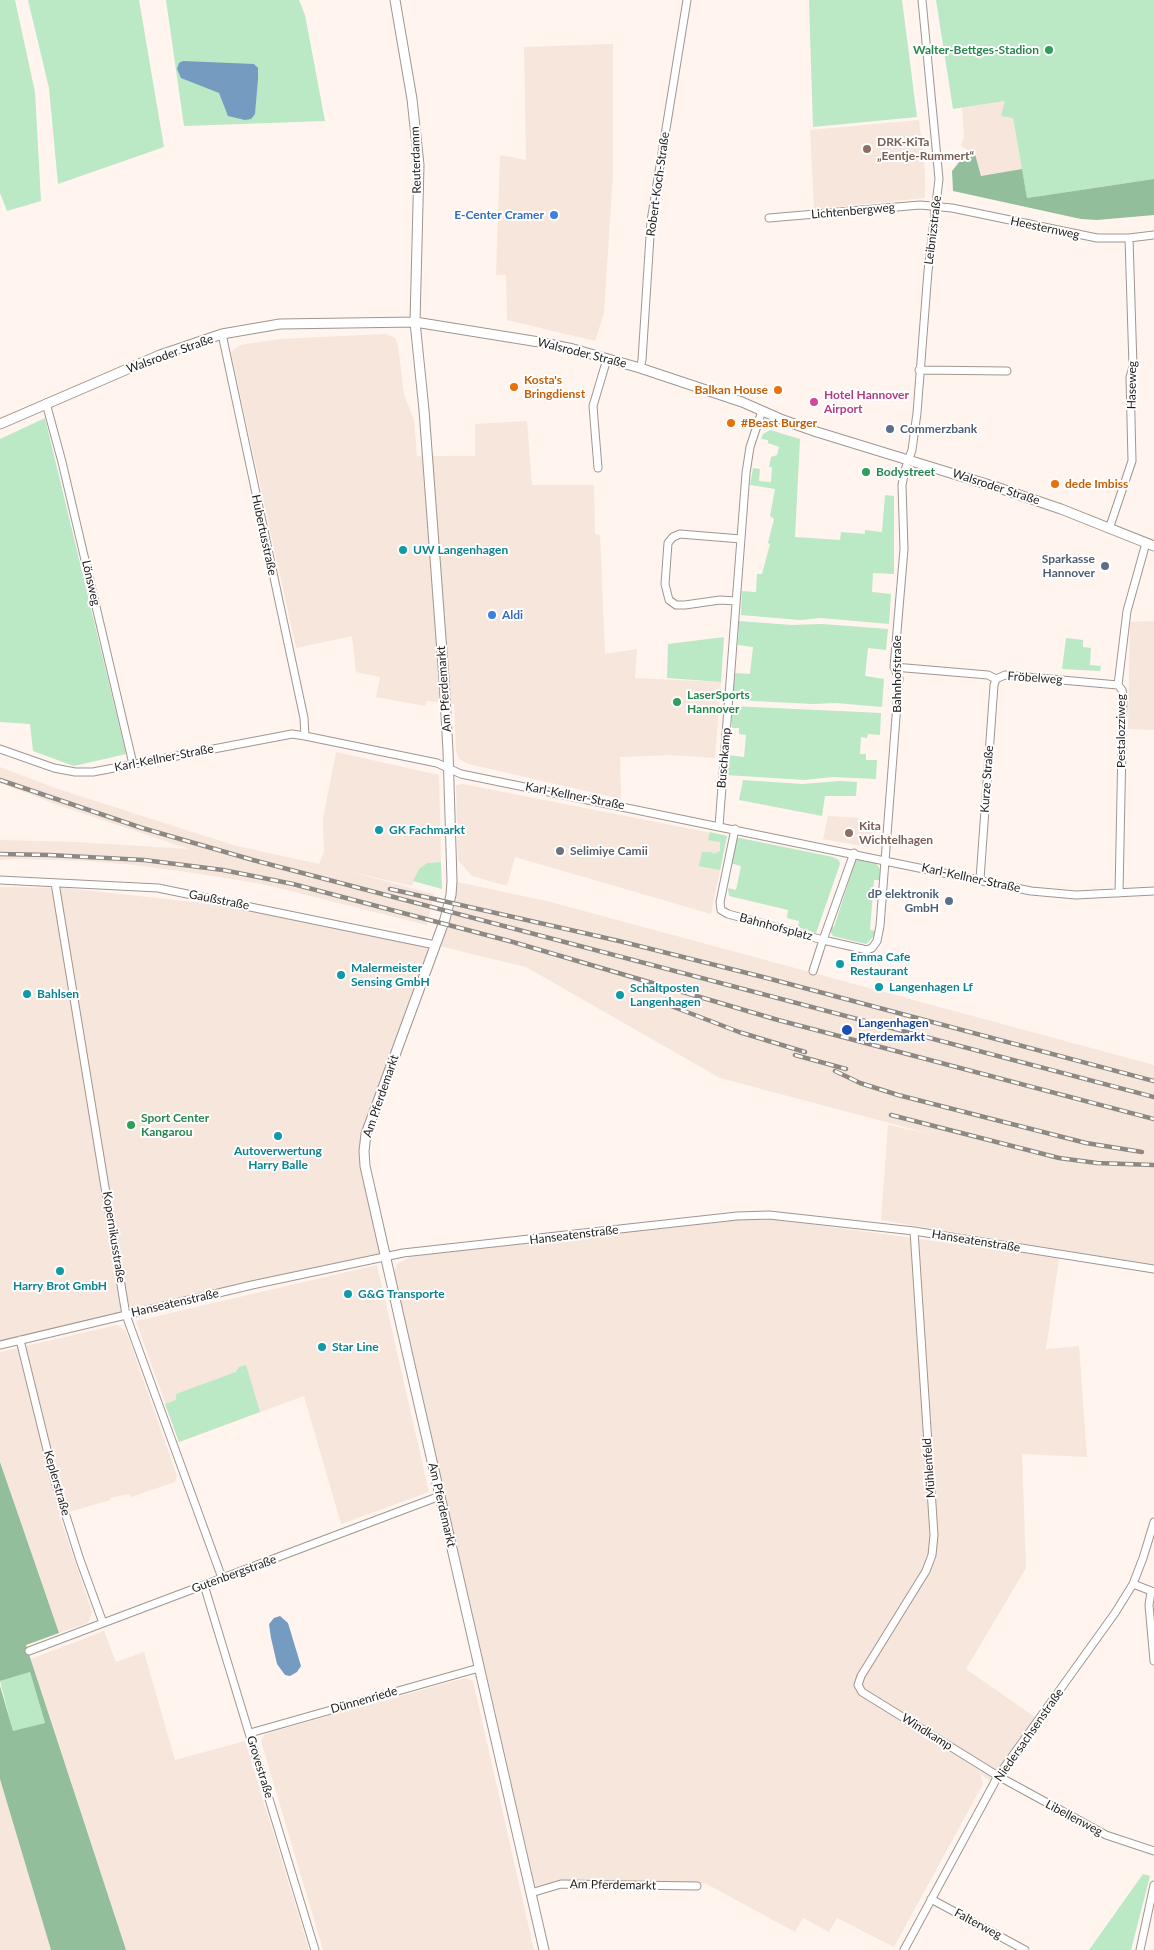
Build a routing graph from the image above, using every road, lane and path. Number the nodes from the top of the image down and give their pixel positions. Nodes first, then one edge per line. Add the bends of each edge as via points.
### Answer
1 (395, 0) edge
2 (687, 0) edge
3 (922, 0) edge
4 (936, 206) junction
5 (769, 218) dead end
6 (1154, 235) edge
7 (1129, 238) junction
8 (415, 322) junction
9 (222, 334) junction
10 (607, 359) junction
11 (640, 368) junction
12 (919, 370) junction
13 (1007, 371) dead end
14 (46, 403) junction
15 (762, 411) junction
16 (0, 424) edge
17 (908, 459) junction
18 (598, 468) dead end
19 (1109, 529) junction
20 (741, 539) junction
21 (1150, 544) edge
22 (736, 601) junction
23 (894, 667) junction
24 (996, 678) junction
25 (1118, 685) junction
26 (305, 736) junction
27 (0, 749) edge
28 (133, 764) junction
29 (449, 768) junction
30 (718, 826) junction
31 (735, 829) junction
32 (854, 853) junction
33 (885, 859) junction
34 (980, 879) junction
35 (0, 880) edge
36 (55, 883) junction
37 (1154, 892) edge
38 (1119, 893) junction
39 (824, 940) junction
40 (435, 945) junction
41 (813, 972) dead end
42 (914, 1231) junction
43 (386, 1257) junction
44 (1154, 1269) edge
45 (126, 1315) junction
46 (20, 1340) junction
47 (0, 1344) edge
48 (440, 1496) junction
49 (1154, 1522) edge
50 (222, 1578) junction
51 (1132, 1584) junction
52 (204, 1585) junction
53 (1152, 1592) edge
54 (103, 1623) junction
55 (28, 1651) dead end
56 (1154, 1661) edge
57 (479, 1668) junction
58 (858, 1685) joint
59 (250, 1733) junction
60 (998, 1776) junction
61 (1154, 1851) edge
62 (1154, 1885) edge
63 (697, 1886) dead end
64 (531, 1893) junction
65 (931, 1899) junction
66 (315, 1950) edge
67 (544, 1950) edge
68 (904, 1950) edge
69 (1025, 1950) edge
70 (1140, 1950) edge

1 - 8 street, Reuterdamm via 412,99 419,165
2 - 11 street, Robert-Koch-Straße via 651,221
3 - 4 street, Leibnizstraße via 938,155
4 - 5 street, Lichtenbergweg
4 - 7 street, Heesternweg via 1081,236
4 - 12 street, Leibnizstraße
6 - 7 street, Heesternweg
7 - 19 street, Haseweg via 1132,461
8 - 9 street, Walsroder Straße via 280,324
8 - 10 street, Walsroder Straße via 514,337
8 - 29 street, Am Pferdemarkt
9 - 14 street, Walsroder Straße via 160,355
9 - 26 street, Hubertusstraße via 304,718
10 - 11 street, Walsroder Straße
10 - 18 street via 593,406
11 - 15 street, Walsroder Straße
12 - 13 street
12 - 17 street, Leibnizstraße via 917,413
14 - 16 street, Walsroder Straße
14 - 28 street, Lönsweg
15 - 17 street, Walsroder Straße via 817,432
15 - 20 street, Buschkamp via 750,447
17 - 19 street, Walsroder Straße via 1061,509
17 - 23 street, Bahnhofstraße via 902,485 904,549
19 - 21 street, Walsroder Straße
20 - 22 street, Buschkamp
20 - 22 street via 680,534 668,543 665,584 669,600 676,605
21 - 25 street, Pestalozziweg via 1127,611
22 - 30 street, Buschkamp
23 - 24 street, Fröbelweg
23 - 33 street, Bahnhofstraße via 899,678
24 - 25 street, Fröbelweg via 1005,675
24 - 34 street, Kurze Straße
25 - 38 street, Pestalozziweg via 1123,695
26 - 28 street, Karl-Kellner-Straße via 292,734
26 - 29 street, Karl-Kellner-Straße
27 - 28 street, Karl-Kellner-Straße via 75,772
29 - 30 street, Karl-Kellner-Straße
29 - 40 street, Am Pferdemarkt via 451,895
30 - 31 street, Karl-Kellner-Straße
31 - 32 street, Karl-Kellner-Straße
31 - 39 street, Bahnhofsplatz via 721,910
32 - 33 street, Karl-Kellner-Straße
32 - 39 street, Bahnhofsplatz
33 - 34 street, Karl-Kellner-Straße
33 - 39 street, Bahnhofsplatz via 880,926 872,948 862,950
34 - 38 street, Karl-Kellner-Straße via 1031,891 1076,895
35 - 36 street, Gaußstraße
36 - 40 street, Gaußstraße via 158,888
36 - 45 street, Kopernikusstraße
37 - 38 street, Karl-Kellner-Straße
39 - 41 street, Bahnhofsplatz
40 - 43 street, Am Pferdemarkt via 366,1134 365,1166
42 - 43 street, Hanseatenstraße via 786,1216 737,1216
42 - 44 street, Hanseatenstraße
42 - 58 street, Mühlenfeld via 934,1535 932,1555 926,1571
43 - 45 street, Hanseatenstraße
43 - 48 street, Am Pferdemarkt
45 - 46 street, Hanseatenstraße
45 - 50 street, Kopernikusstraße
46 - 47 street, Hanseatenstraße
46 - 54 street, Keplerstraße via 54,1478
48 - 50 street, Gutenbergstraße
48 - 57 street, Am Pferdemarkt
49 - 51 street, Niedersachsenstraße
50 - 52 street, Gutenbergstraße
51 - 53 street
51 - 60 street, Niedersachsenstraße via 1115,1613
52 - 54 street, Gutenbergstraße
52 - 59 street, Grovestraße
53 - 56 street via 1149,1605
54 - 55 street, Gutenbergstraße
57 - 59 street, Dünnenriede
57 - 64 street, Am Pferdemarkt
58 - 60 street, Windkamp via 862,1692
59 - 66 street, Grovestraße
60 - 61 street, Libellenweg via 1106,1835
60 - 65 street, Niedersachsenstraße
62 - 70 street
63 - 64 street, Am Pferdemarkt via 561,1884
64 - 67 street, Am Pferdemarkt
65 - 68 street, Niedersachsenstraße
65 - 69 street, Falterweg

